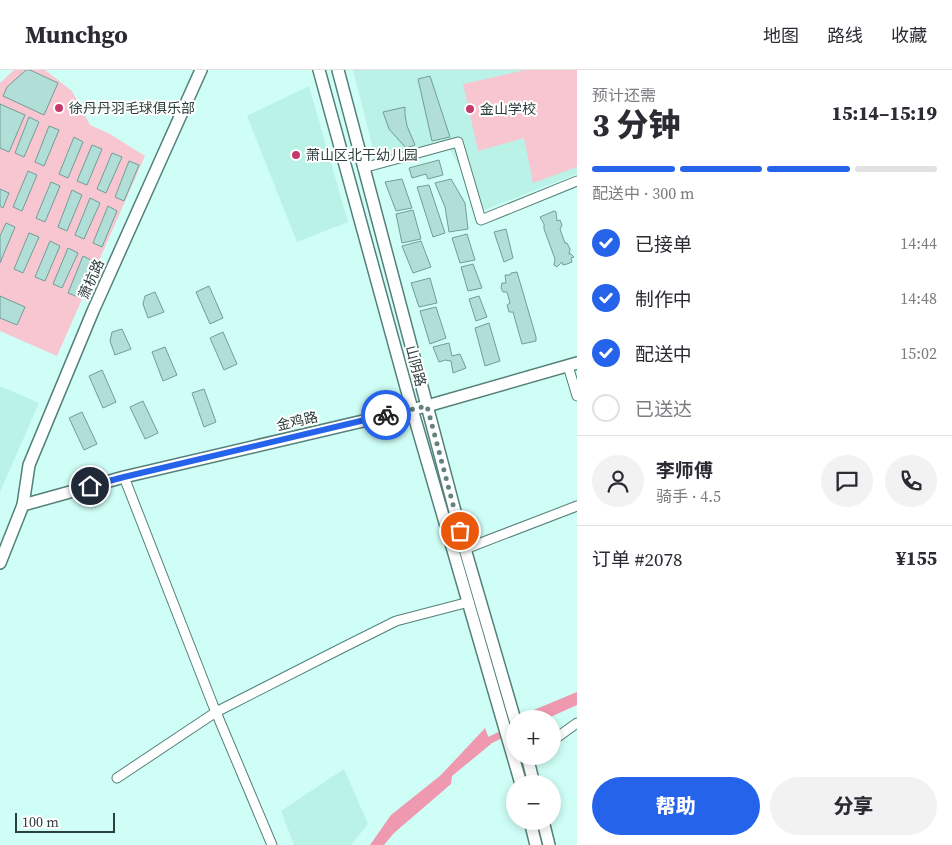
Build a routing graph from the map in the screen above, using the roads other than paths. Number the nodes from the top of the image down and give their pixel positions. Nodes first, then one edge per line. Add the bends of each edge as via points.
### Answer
1 (201, 70) edge
2 (319, 70) edge
3 (338, 70) edge
4 (363, 168) junction
5 (577, 181) edge
6 (573, 365) edge
7 (577, 396) edge
8 (427, 406) junction
9 (412, 409) junction
10 (124, 477) junction
11 (23, 505) junction
12 (577, 506) edge
13 (0, 543) edge
14 (465, 549) junction
15 (0, 562) edge
16 (469, 602) junction
17 (503, 700) junction
18 (509, 710) edge
19 (216, 712) junction
20 (577, 723) edge
21 (561, 733) edge
22 (518, 775) edge
23 (117, 778) dead end
24 (532, 830) edge
25 (545, 830) edge
26 (272, 845) edge
27 (536, 845) edge
28 (549, 845) edge

1 - 11 main road, 萧杭路 via 28,466
2 - 9 main road, 山阴路
3 - 4 main road, 山阴路
4 - 5 street via 458,142 481,220
4 - 8 main road, 山阴路
6 - 7 street
6 - 8 main road, 金鸡路
8 - 9 main road, 金鸡路
8 - 14 main road, 山阴路
9 - 10 main road, 金鸡路
9 - 16 main road, 山阴路
10 - 11 main road, 金鸡路
10 - 19 street
11 - 13 main road via 8,522
11 - 15 main road, 萧杭路
12 - 14 street
14 - 17 main road, 山阴路
16 - 17 main road, 山阴路
16 - 19 street via 396,621
17 - 18 main road, 山阴路
17 - 22 main road, 山阴路
19 - 23 street
19 - 26 street
20 - 21 street
24 - 27 main road
25 - 28 main road

